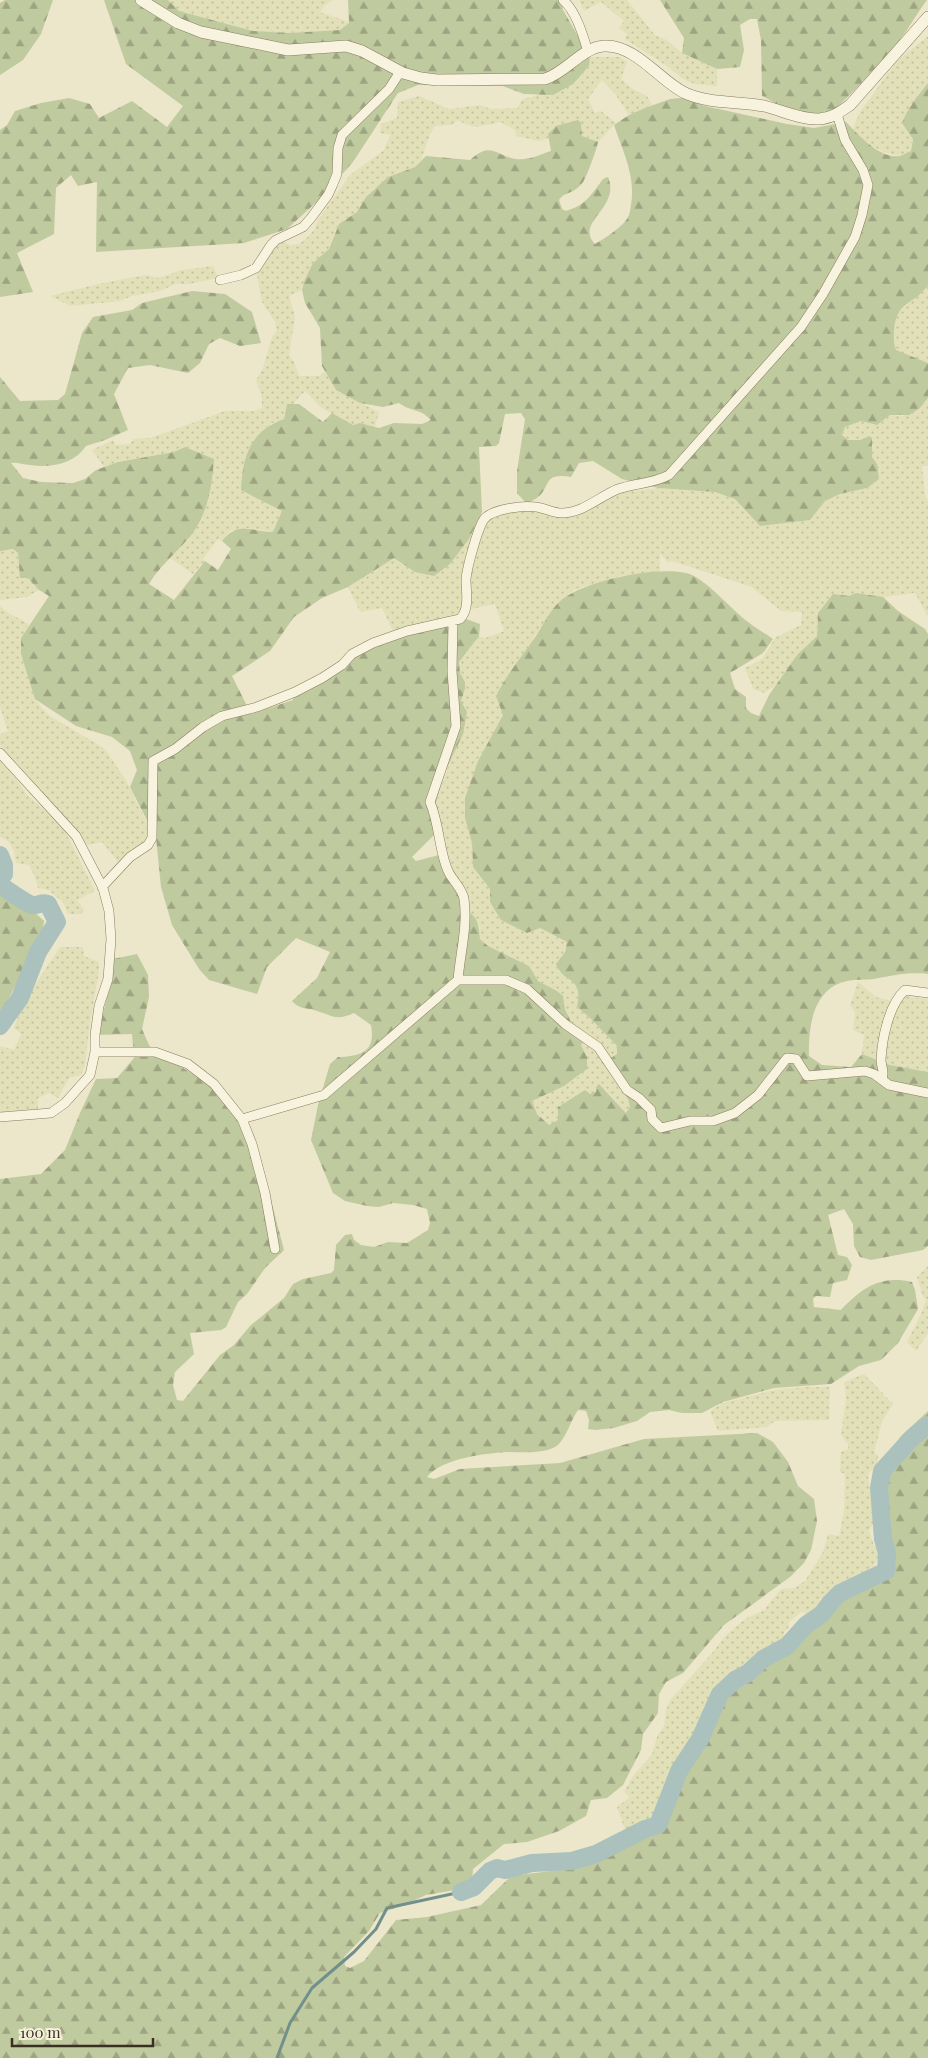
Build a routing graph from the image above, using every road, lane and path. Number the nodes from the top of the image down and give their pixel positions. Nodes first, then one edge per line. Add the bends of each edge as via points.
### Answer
1 (141, 0) edge
2 (563, 0) edge
3 (928, 17) edge
4 (588, 52) junction
5 (400, 72) junction
6 (837, 114) junction
7 (220, 280) dead end
8 (453, 622) junction
9 (0, 753) edge
10 (102, 887) junction
11 (458, 980) junction
12 (928, 993) edge
13 (95, 1052) junction
14 (882, 1079) junction
15 (928, 1093) edge
16 (0, 1117) edge
17 (242, 1119) junction
18 (275, 1249) dead end

1 - 5 street via 178,23 201,32 288,50 346,46
2 - 4 street via 580,28
3 - 6 street via 859,95
4 - 5 street via 558,74 545,79 437,80
4 - 6 street via 604,46 616,48 634,56 675,87 695,96 763,106 812,118
5 - 7 street via 389,89 342,135 334,184 311,218 303,227 276,240 256,268
6 - 8 street via 845,140 867,179 867,196 855,237 801,327 669,475 657,482 617,489 563,513 525,506 490,514 483,520 468,564 464,616
8 - 10 street via 407,631 373,643 352,654 322,678 257,707 222,716 175,749 153,760 152,838
8 - 11 street via 456,726 430,802 448,870 463,892 465,926
9 - 10 street via 70,828
10 - 13 street via 109,911 111,950 108,979 98,1012
11 - 14 street via 506,980 527,989 598,1047 627,1090 651,1110 652,1119 661,1128 690,1121 713,1121 736,1112 758,1095 787,1058 796,1059 807,1076 865,1071
11 - 17 street via 324,1095
12 - 14 street via 905,990 891,1007 881,1060
13 - 16 street via 90,1075 58,1109 41,1114
13 - 17 street via 154,1052 188,1064 214,1084
14 - 15 street via 889,1085
17 - 18 street via 265,1193

